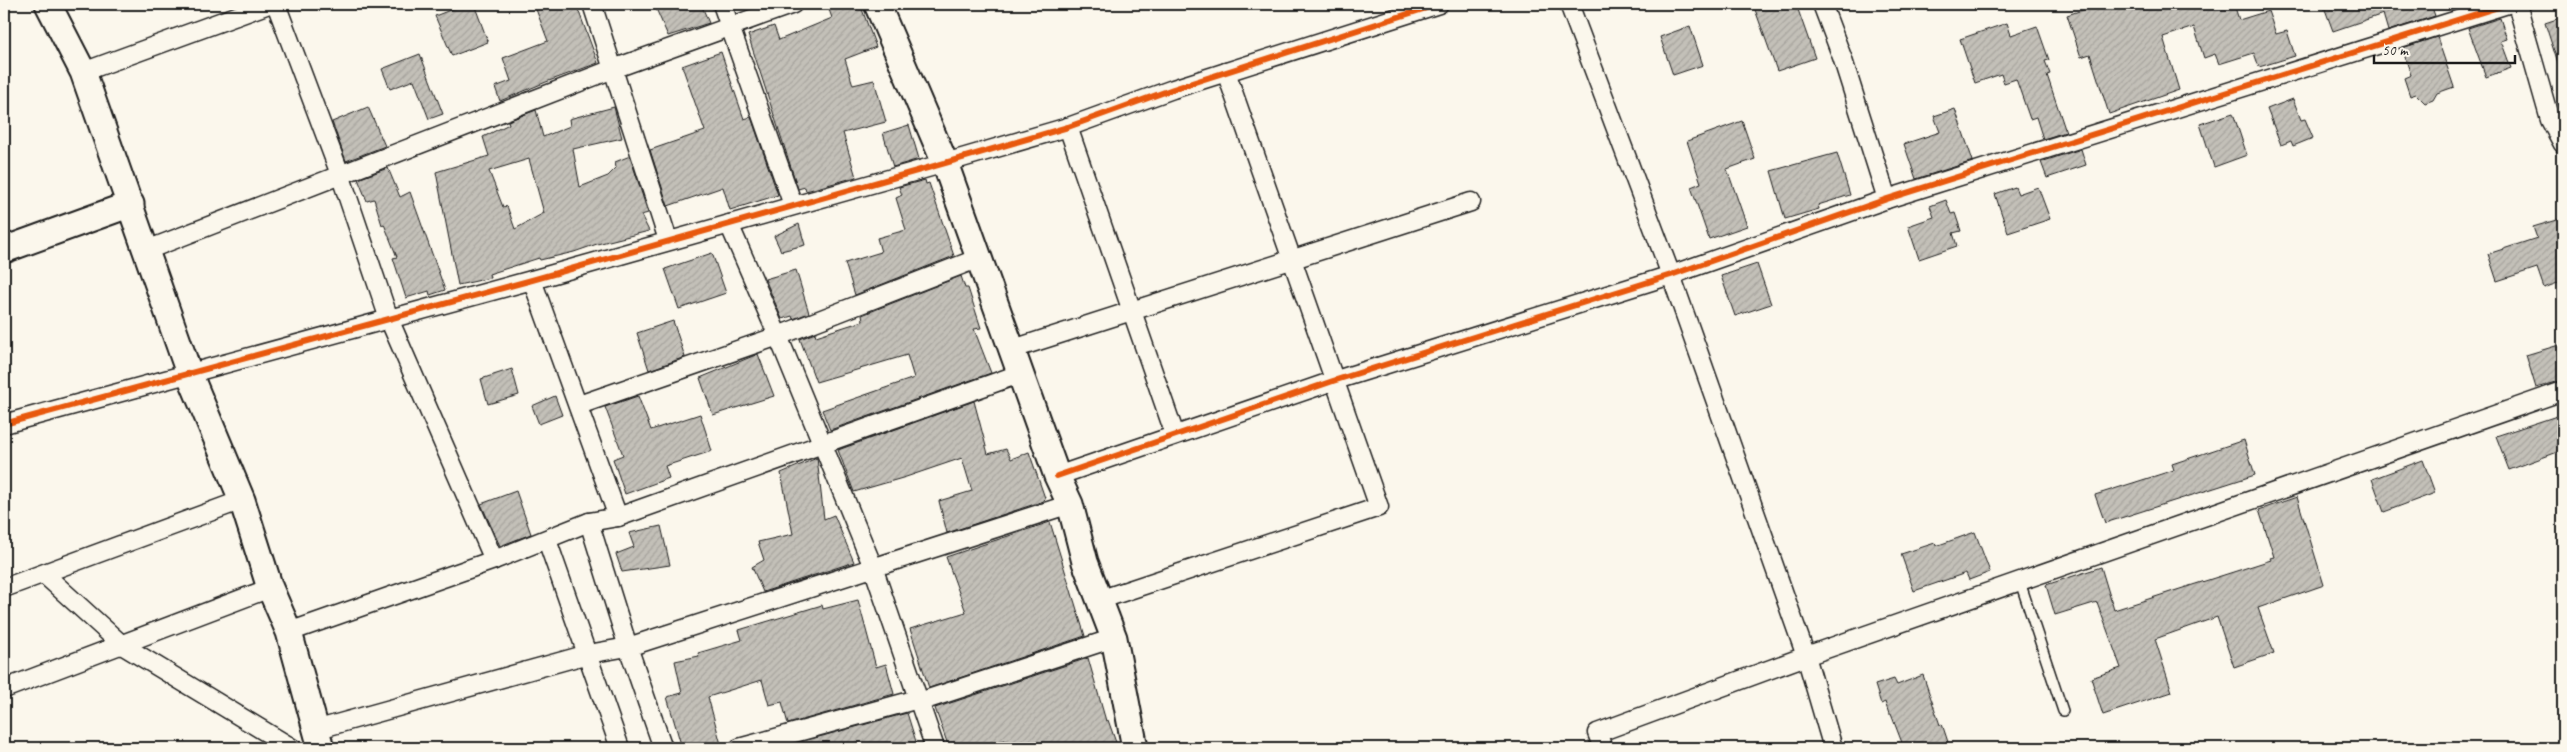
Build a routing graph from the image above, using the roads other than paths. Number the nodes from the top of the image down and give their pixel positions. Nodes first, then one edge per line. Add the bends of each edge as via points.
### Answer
1 (48, 4) edge
2 (270, 4) edge
3 (276, 4) edge
4 (592, 4) edge
5 (722, 4) edge
6 (792, 4) edge
7 (877, 4) edge
8 (1440, 4) edge
9 (1569, 4) edge
10 (1822, 4) edge
11 (2508, 4) edge
12 (2518, 4) edge
13 (729, 27) junction
14 (613, 69) junction
15 (82, 72) junction
16 (1226, 72) junction
17 (1068, 127) junction
18 (2563, 144) edge
19 (945, 163) junction
20 (340, 174) junction
21 (1887, 199) junction
22 (1471, 202) dead end
23 (131, 204) junction
24 (793, 205) junction
25 (729, 224) junction
26 (668, 240) junction
27 (6, 244) edge
28 (147, 250) junction
29 (979, 258) junction
30 (1291, 258) junction
31 (1671, 275) junction
32 (532, 280) junction
33 (1132, 311) junction
34 (389, 319) junction
35 (778, 336) junction
36 (1013, 349) junction
37 (189, 372) junction
38 (1022, 373) junction
39 (1334, 381) junction
40 (2563, 391) edge
41 (579, 406) junction
42 (4, 424) edge
43 (1176, 435) junction
44 (823, 445) junction
45 (1057, 476) junction
46 (242, 500) junction
47 (1070, 504) junction
48 (618, 517) junction
49 (589, 522) junction
50 (547, 540) junction
51 (494, 560) junction
52 (873, 567) junction
53 (44, 574) junction
54 (2020, 582) junction
55 (4, 588) edge
56 (270, 588) junction
57 (1099, 600) junction
58 (289, 632) junction
59 (1114, 638) junction
60 (122, 645) junction
61 (628, 647) junction
62 (588, 654) junction
63 (1806, 656) junction
64 (4, 689) edge
65 (918, 701) junction
66 (2063, 711) dead end
67 (318, 739) edge
68 (292, 748) edge
69 (620, 748) edge
70 (664, 748) edge
71 (739, 748) edge
72 (935, 748) edge
73 (1135, 748) edge
74 (1603, 748) edge
75 (1833, 748) edge

1 - 15 street
2 - 15 street
3 - 20 street
4 - 14 street
5 - 13 street
6 - 13 street
7 - 19 street
8 - 16 street
9 - 31 street
10 - 21 street
11 - 21 street
12 - 18 street via 2550,120
13 - 14 street
13 - 24 street
14 - 20 street
14 - 26 street
15 - 23 street
16 - 17 street
16 - 30 street
17 - 19 street
17 - 33 street
19 - 24 street
19 - 29 street
20 - 28 street
20 - 34 street
21 - 31 street
22 - 30 street
23 - 27 street
23 - 28 street
24 - 25 street
25 - 26 street
25 - 35 street
26 - 32 street
28 - 37 street
29 - 35 street
29 - 36 street
30 - 33 street
30 - 39 street
31 - 39 street
31 - 63 street
32 - 34 street
32 - 41 street
33 - 36 street
33 - 43 street
34 - 37 street
34 - 51 street
35 - 41 street
35 - 44 street
36 - 38 street
37 - 42 street
37 - 46 street
38 - 44 street
38 - 45 street
39 - 43 street
39 - 57 street via 1378,507
40 - 54 street
41 - 48 street
43 - 45 street
44 - 48 street
44 - 52 street
45 - 47 street
46 - 53 street
46 - 56 street
47 - 52 street
47 - 57 street via 1084,562
48 - 49 street
49 - 50 street
49 - 61 street
50 - 51 street
50 - 62 street
51 - 58 street
52 - 61 street
52 - 65 street
53 - 55 street
53 - 60 street
54 - 63 street
54 - 66 lane
56 - 58 street
56 - 60 street
57 - 59 street
58 - 67 street
59 - 65 street
59 - 73 street
60 - 64 street
60 - 68 street
61 - 62 street
61 - 70 street
62 - 67 street
62 - 69 street
63 - 74 street via 1598,733
63 - 75 street
65 - 71 street
65 - 72 street

